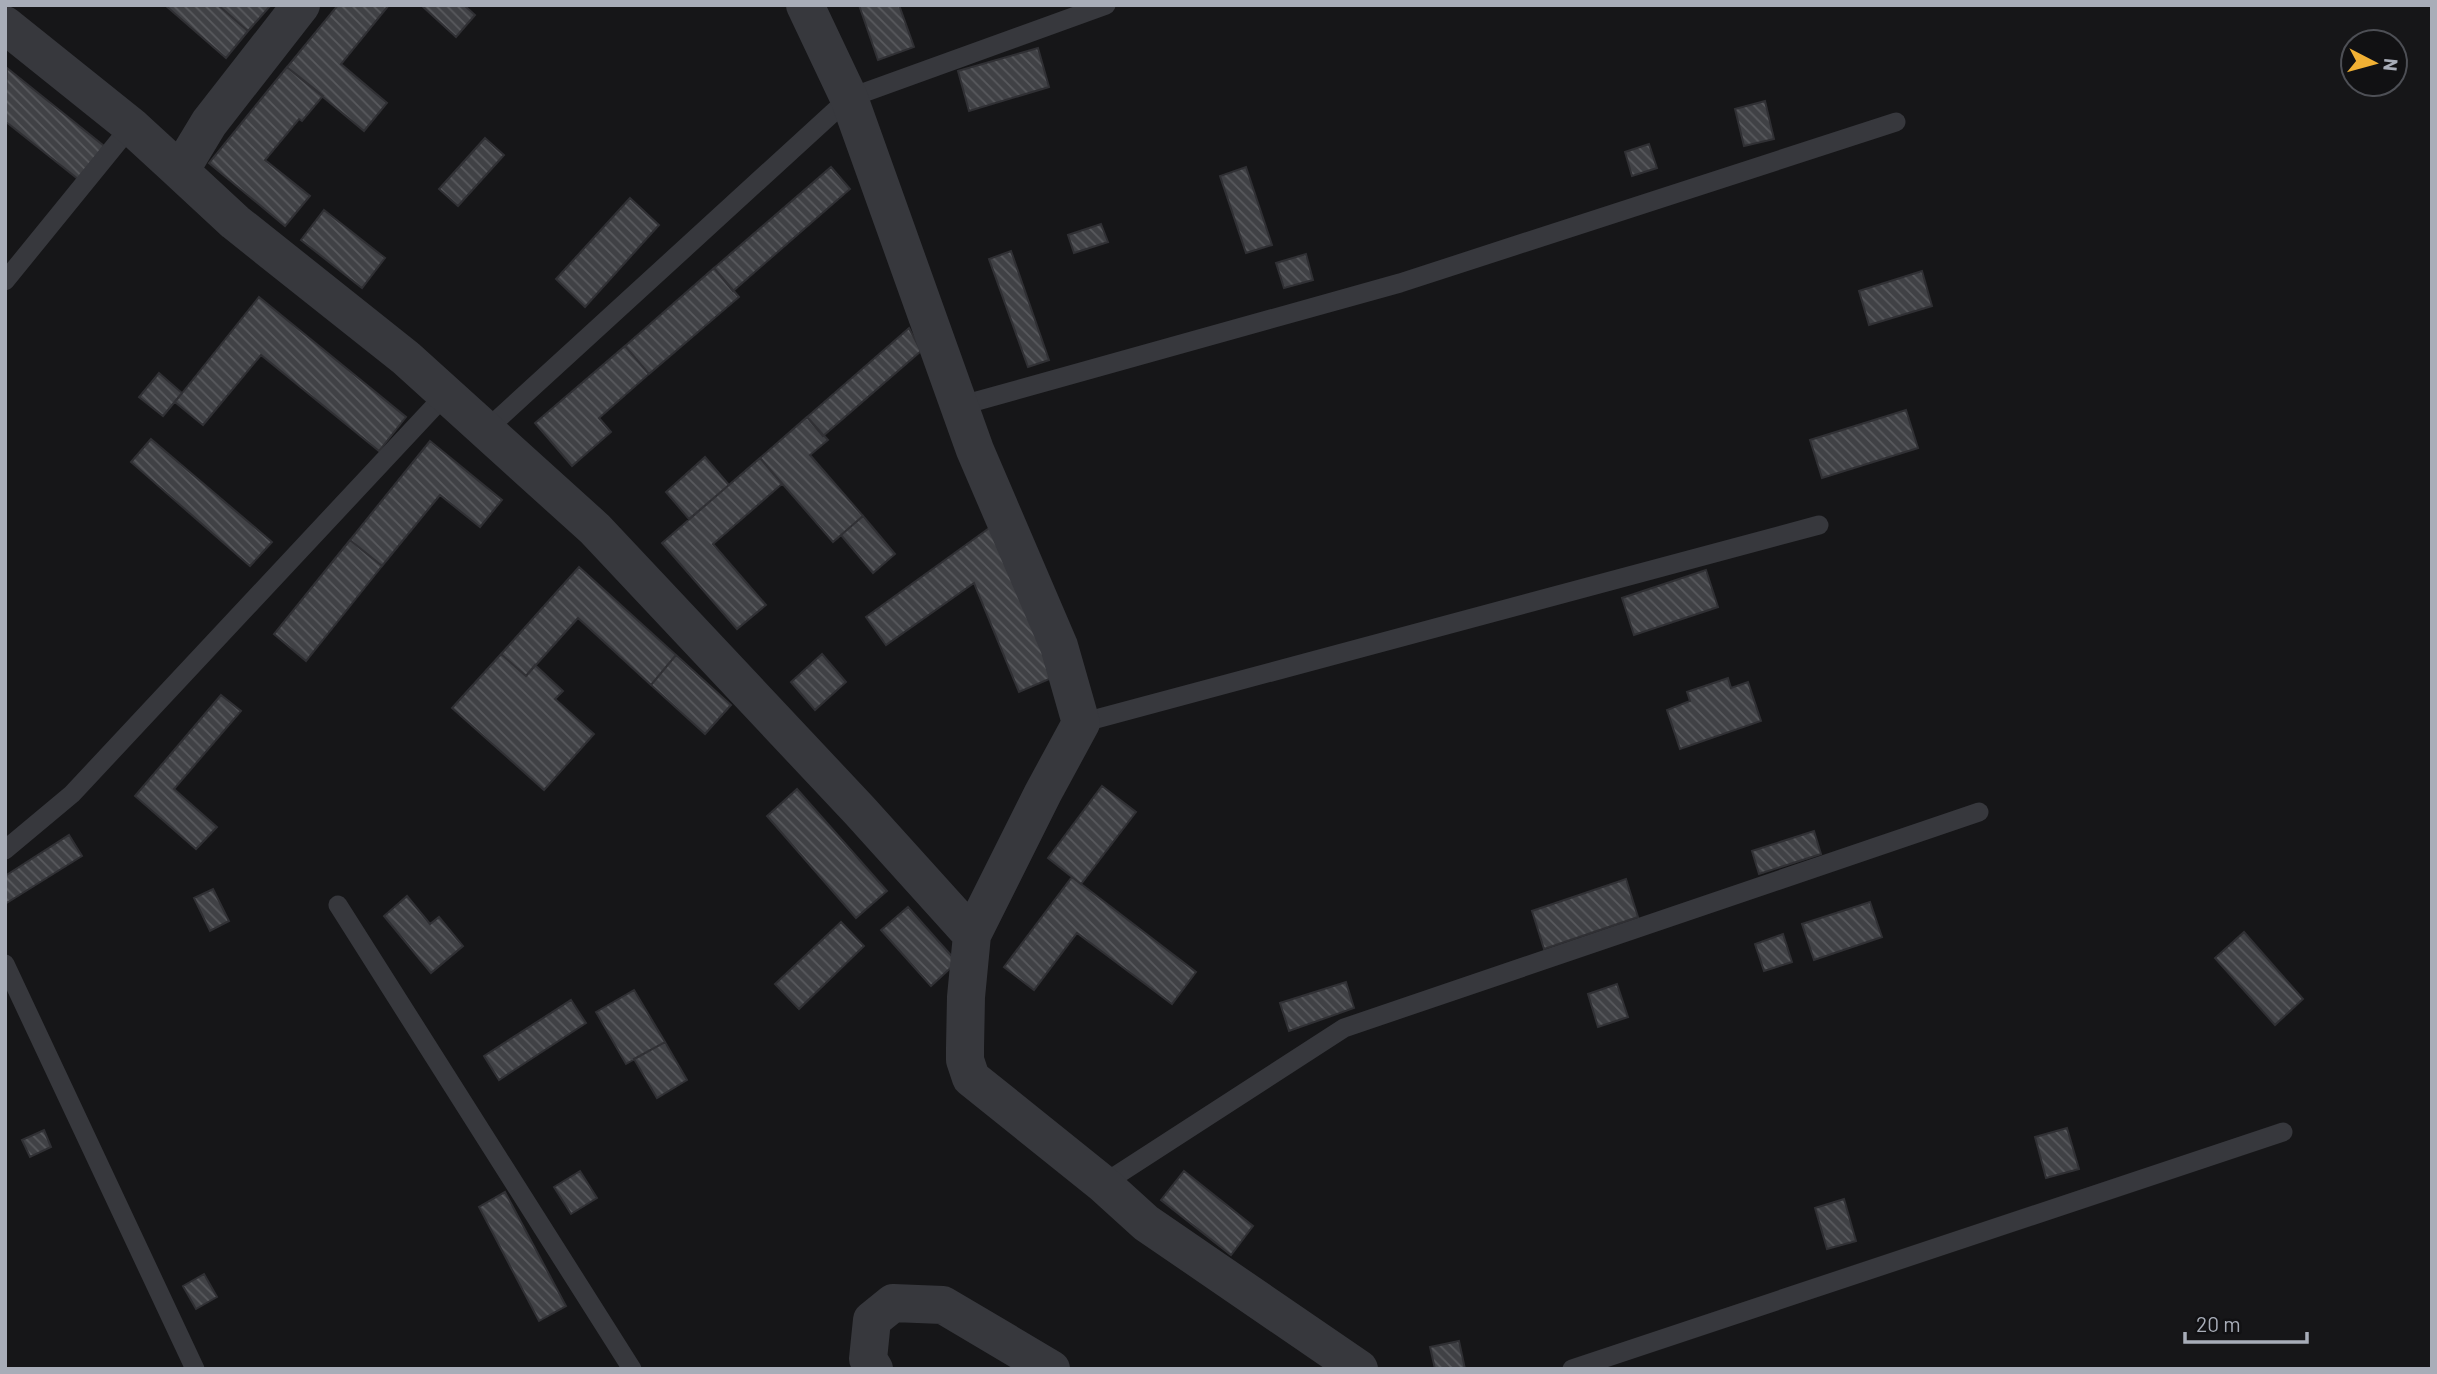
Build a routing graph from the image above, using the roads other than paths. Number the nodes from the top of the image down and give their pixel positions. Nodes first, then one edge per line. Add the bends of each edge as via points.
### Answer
1 (301, 5) edge
2 (805, 5) edge
3 (1106, 5) edge
4 (5, 25) edge
5 (849, 98) junction
6 (1896, 122) dead end
7 (131, 126) junction
8 (180, 171) junction
9 (5, 281) edge
10 (446, 394) junction
11 (959, 406) junction
12 (486, 430) junction
13 (1819, 525) dead end
14 (1081, 723) junction
15 (1979, 812) dead end
16 (5, 850) edge
17 (338, 905) dead end
18 (972, 934) junction
19 (5, 964) edge
20 (2283, 1132) dead end
21 (1103, 1184) junction
22 (195, 1369) edge
23 (632, 1369) edge
24 (874, 1369) edge
25 (1051, 1369) edge
26 (1359, 1369) edge
27 (1572, 1369) edge

1 - 8 street via 209,122
2 - 5 street
3 - 5 lane
4 - 7 street
5 - 11 street
5 - 12 lane
6 - 11 lane via 1400,283
7 - 8 street
7 - 9 lane
8 - 10 street via 235,222
10 - 12 street
10 - 16 lane via 72,794
11 - 14 street via 1059,646
12 - 18 street via 595,529
13 - 14 lane
14 - 18 street
15 - 21 lane via 1344,1028
17 - 23 lane
18 - 21 street via 965,1048 971,1078
19 - 22 lane
20 - 27 lane
21 - 26 street via 1146,1223
24 - 25 street via 868,1359 872,1320 893,1303 943,1306

